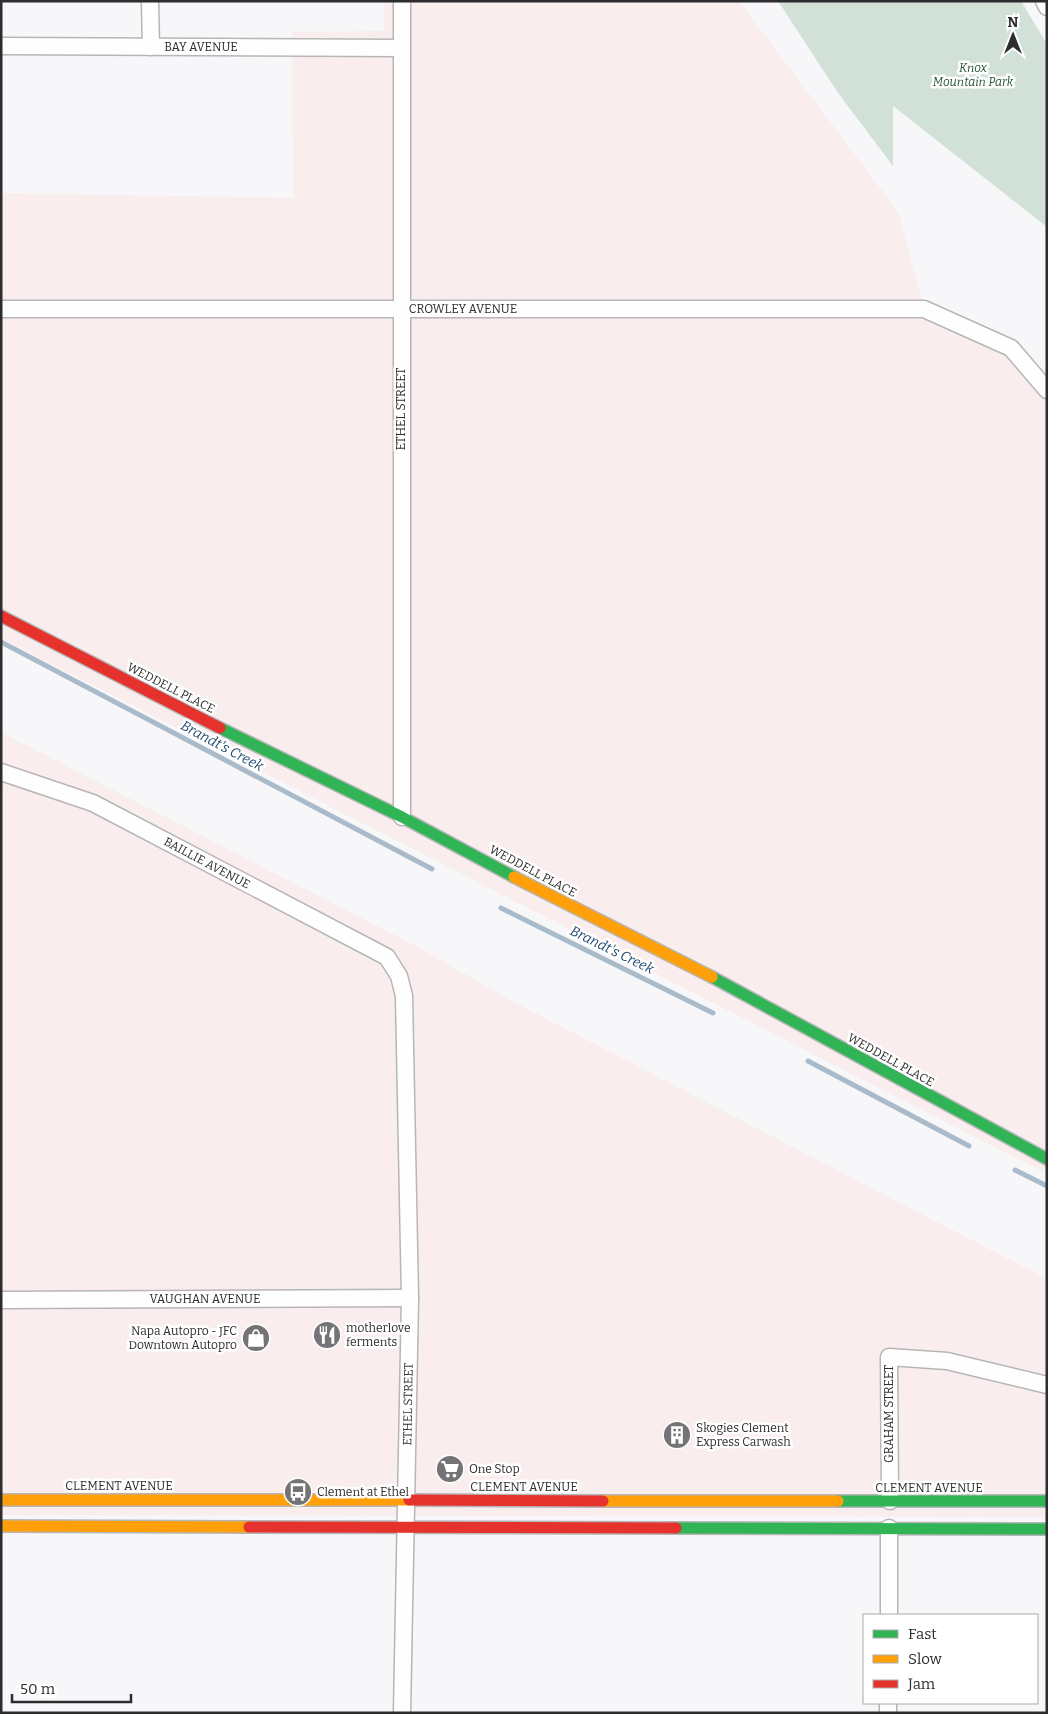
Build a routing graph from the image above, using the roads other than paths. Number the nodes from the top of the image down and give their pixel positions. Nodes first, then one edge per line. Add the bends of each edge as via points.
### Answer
1 (150, 1) edge
2 (402, 1) edge
3 (1044, 1) edge
4 (1047, 7) edge
5 (1, 46) edge
6 (151, 47) junction
7 (401, 48) junction
8 (1, 309) edge
9 (400, 309) junction
10 (1047, 390) edge
11 (1, 616) edge
12 (1, 772) edge
13 (402, 817) junction
14 (399, 976) joint
15 (1047, 1159) edge
16 (410, 1298) junction
17 (1, 1300) edge
18 (1047, 1385) edge
19 (1, 1500) edge
20 (406, 1500) junction
21 (890, 1501) junction
22 (1047, 1501) edge
23 (1008, 1517) dead end
24 (1, 1526) edge
25 (406, 1526) junction
26 (889, 1528) junction
27 (1047, 1529) edge
28 (889, 1614) edge
29 (402, 1713) edge

1 - 6 street
2 - 7 street, ETHEL STREET
3 - 4 street
5 - 6 street, BAY AVENUE
6 - 7 street, BAY AVENUE
7 - 9 street, ETHEL STREET
8 - 9 street, CROWLEY AVENUE
9 - 10 street, CROWLEY AVENUE via 924,309 1011,348
9 - 13 street, ETHEL STREET
11 - 13 main road, WEDDELL PLACE
12 - 14 street, BAILLIE AVENUE via 92,803 386,957
13 - 15 main road, WEDDELL PLACE via 694,968
14 - 16 street, ETHEL STREET via 404,996
16 - 17 street, VAUGHAN AVENUE
16 - 20 street, ETHEL STREET
18 - 21 street, GRAHAM STREET via 947,1361 889,1357
19 - 20 main road, CLEMENT AVENUE
20 - 21 main road, CLEMENT AVENUE
20 - 25 street, ETHEL STREET
21 - 22 main road, CLEMENT AVENUE
23 - 26 main road via 906,1519 897,1520
24 - 25 main road
25 - 26 main road
25 - 29 street, ETHEL STREET
26 - 27 main road
26 - 28 street

